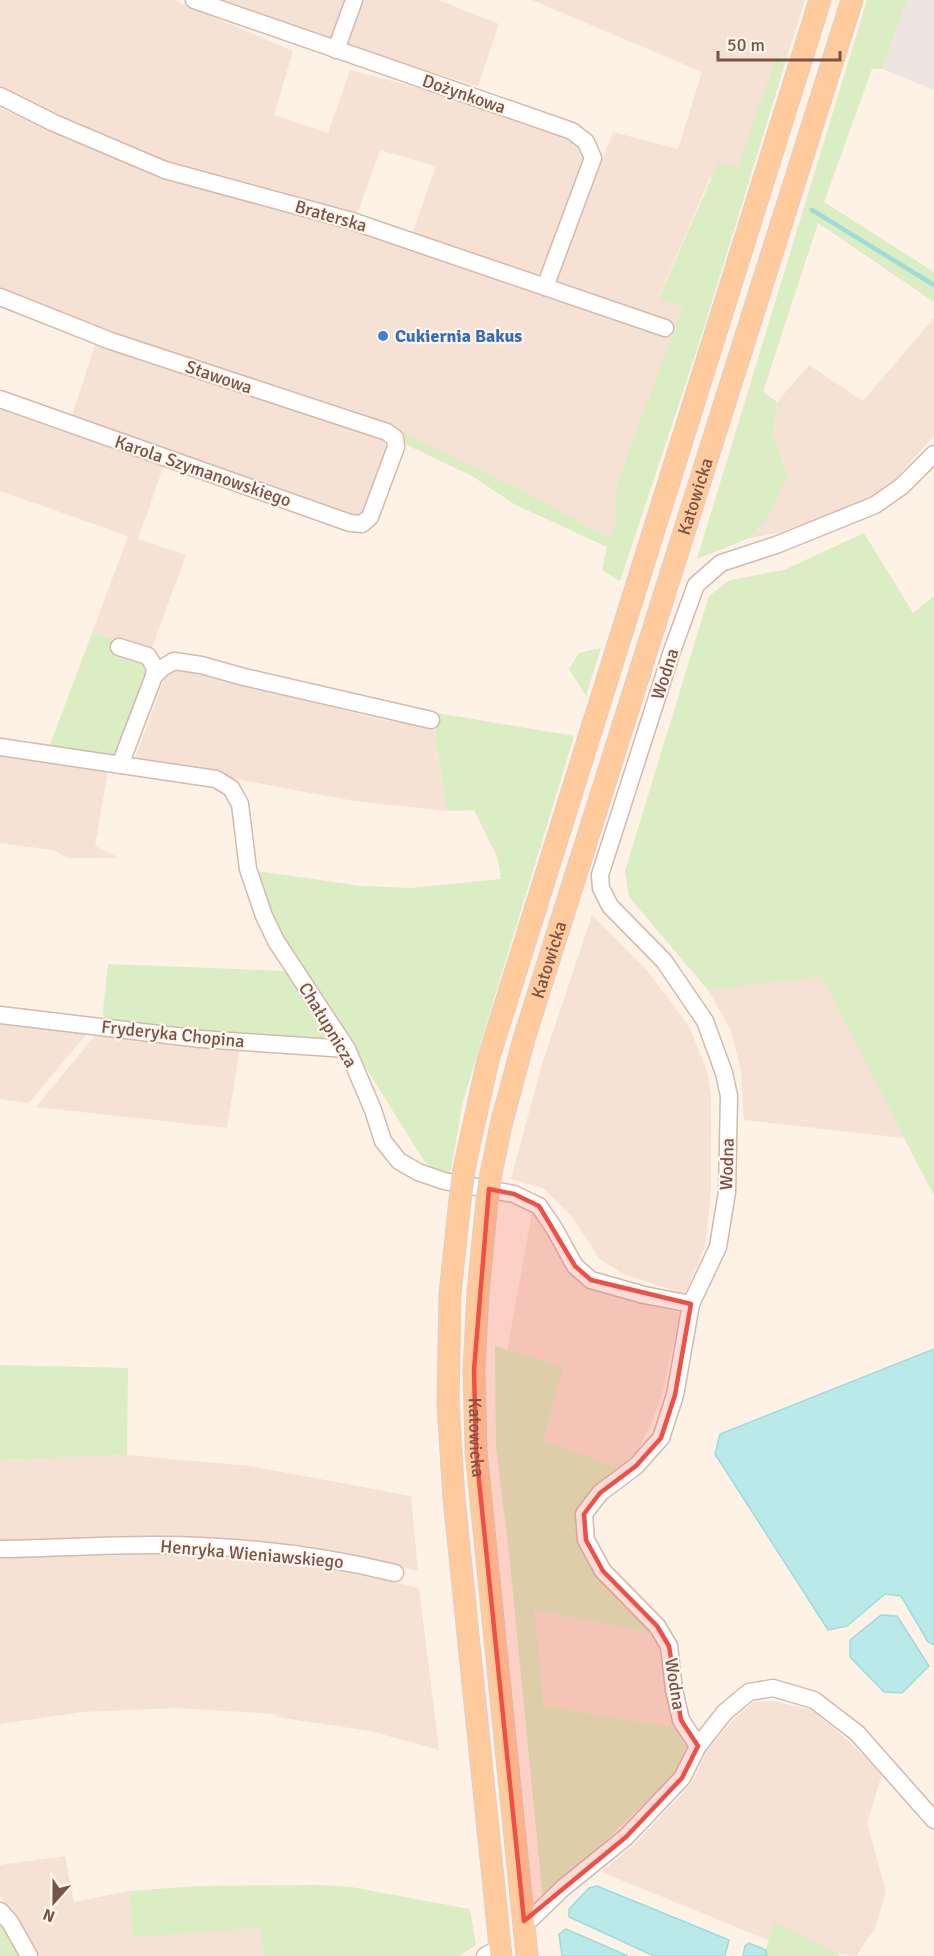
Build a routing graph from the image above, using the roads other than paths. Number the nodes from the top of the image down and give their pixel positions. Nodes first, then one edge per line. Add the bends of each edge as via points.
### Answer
1 (194, 0) edge
2 (354, 0) edge
3 (820, 0) edge
4 (852, 0) edge
5 (336, 50) junction
6 (0, 96) edge
7 (545, 287) junction
8 (0, 297) edge
9 (665, 328) dead end
10 (0, 399) edge
11 (934, 454) edge
12 (383, 482) joint
13 (119, 647) dead end
14 (148, 656) junction
15 (174, 662) junction
16 (154, 676) junction
17 (431, 720) dead end
18 (0, 747) edge
19 (120, 765) junction
20 (0, 1015) edge
21 (347, 1049) junction
22 (691, 1305) junction
23 (0, 1549) edge
24 (395, 1573) dead end
25 (698, 1746) junction
26 (934, 1820) edge
27 (0, 1911) edge
28 (524, 1920) junction
29 (496, 1954) edge
30 (29, 1956) edge
31 (527, 1956) edge

1 - 5 street, Dożynkowa
2 - 5 street
3 - 29 main road, Katowicka, bridge via 491,1050 464,1169 450,1294 448,1404
4 - 28 main road, Katowicka, bridge via 524,1039 491,1174 478,1292 476,1451
5 - 7 street, Dożynkowa via 572,131 586,142 593,158 590,169
6 - 7 street, Braterska via 165,170 352,221
7 - 9 street, Braterska
8 - 12 street, Stawowa via 111,341 387,432 395,438 396,447
10 - 12 street, Karola Szymanowskiego via 350,523 362,524 370,517
11 - 22 street, Wodna via 902,486 875,505 721,563 696,585 600,875 601,888 610,906 664,961 705,1022 729,1096 727,1192 718,1247
13 - 14 street
14 - 15 street
14 - 16 street via 155,668
15 - 16 street
15 - 17 street via 201,665
16 - 19 street
18 - 19 street, Chałupnicza
19 - 21 street, Chałupnicza via 216,778 231,788 240,804 248,869 264,916 276,941
20 - 21 street, Fryderyka Chopina via 201,1039
21 - 22 street, Chałupnicza via 383,1141 399,1161 444,1181 514,1194 539,1206 575,1266 591,1280
22 - 25 street, Wodna via 675,1395 661,1438 636,1466 600,1493 584,1514 586,1540 603,1571 657,1626 669,1646 681,1720
23 - 24 street, Henryka Wieniawskiego via 156,1545 224,1548 347,1562
25 - 26 street via 725,1712 748,1692 772,1688 814,1700 857,1733
25 - 28 street via 682,1778 626,1837 532,1918
27 - 30 street
28 - 31 main road, Katowicka

